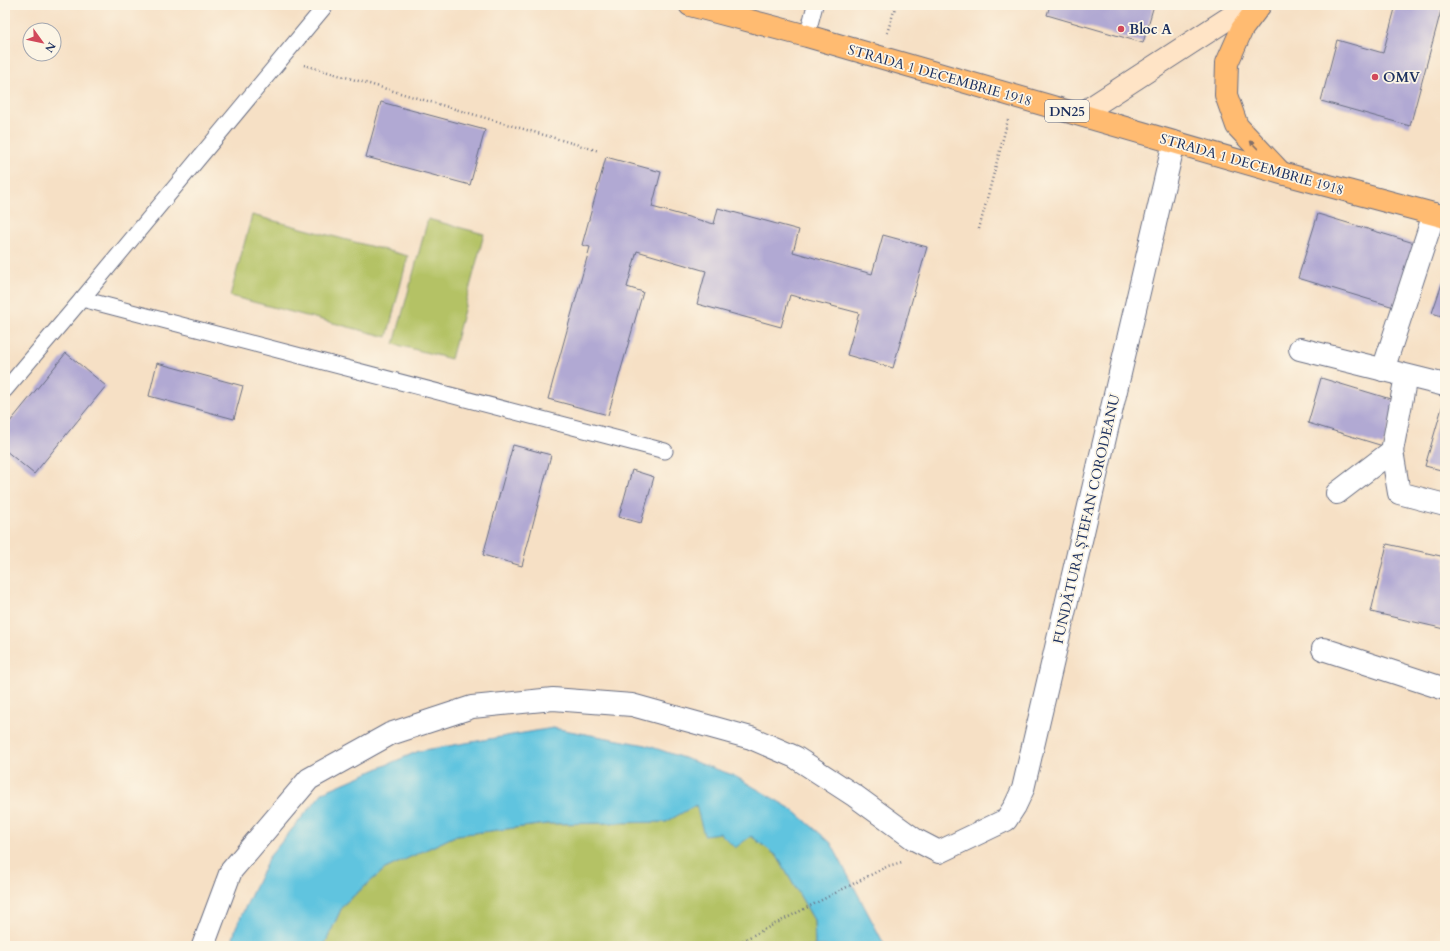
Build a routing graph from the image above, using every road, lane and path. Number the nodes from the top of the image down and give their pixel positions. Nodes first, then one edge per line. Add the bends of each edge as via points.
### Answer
1 (326, 5) edge
2 (690, 5) edge
3 (816, 5) edge
4 (1249, 5) edge
5 (1260, 5) edge
6 (807, 36) junction
7 (282, 58) junction
8 (1015, 96) junction
9 (1082, 114) junction
10 (1174, 142) junction
11 (599, 150) dead end
12 (1281, 173) junction
13 (1440, 216) edge
14 (979, 229) dead end
15 (82, 299) junction
16 (1300, 349) dead end
17 (1383, 370) junction
18 (1406, 376) junction
19 (1445, 385) edge
20 (5, 390) edge
21 (665, 451) dead end
22 (1392, 451) junction
23 (1337, 493) dead end
24 (1445, 505) edge
25 (1323, 649) dead end
26 (1445, 689) edge
27 (888, 866) dead end
28 (204, 946) edge
29 (732, 946) edge

1 - 7 lane
2 - 6 main road, STRADA 1 DECEMBRIE 1918 / DN25
3 - 6 lane
4 - 9 main road
12 -> 5 main road via 1237,126 1226,95 1227,63 1242,29
6 - 8 main road, STRADA 1 DECEMBRIE 1918 / DN25
7 - 11 path
7 - 15 lane
8 - 9 main road, STRADA 1 DECEMBRIE 1918 / DN25
8 - 14 path
9 - 10 main road, STRADA 1 DECEMBRIE 1918 / DN25
10 - 12 main road, STRADA 1 DECEMBRIE 1918 / DN25
10 - 28 street, FUNDĂTURA ȘTEFAN CORODEANU via 1023,789 1006,820 939,852 914,839 795,757 751,738 632,705 553,699 472,707 390,734 310,779 230,872
12 - 13 main road, STRADA 1 DECEMBRIE 1918 / DN25
13 - 17 street
15 - 20 lane
15 - 21 lane
16 - 17 street
17 - 18 street
18 - 19 street
18 - 22 street
22 - 23 street
22 - 24 street via 1398,493
25 - 26 street
27 - 29 path

